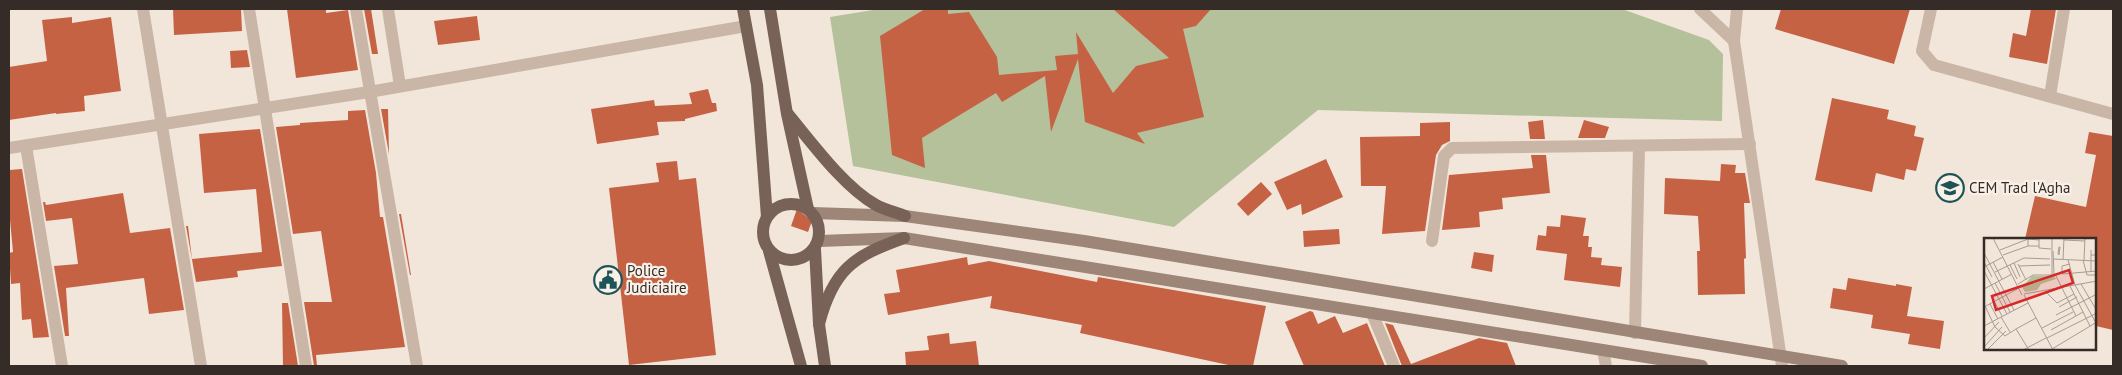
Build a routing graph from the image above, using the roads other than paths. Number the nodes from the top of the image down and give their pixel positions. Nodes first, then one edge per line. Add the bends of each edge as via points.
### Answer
1 (144, 9) edge
2 (249, 9) edge
3 (356, 9) edge
4 (388, 9) edge
5 (743, 9) edge
6 (770, 9) edge
7 (1700, 9) edge
8 (1737, 9) edge
9 (1931, 9) edge
10 (2064, 9) edge
11 (746, 26) junction
12 (1734, 42) junction
13 (400, 86) junction
14 (369, 92) junction
15 (2050, 96) junction
16 (265, 108) junction
17 (787, 114) junction
18 (2113, 114) edge
19 (162, 124) junction
20 (1750, 144) junction
21 (26, 146) junction
22 (1639, 146) junction
23 (9, 148) edge
24 (810, 211) junction
25 (905, 216) junction
26 (767, 217) junction
27 (904, 238) junction
28 (1432, 241) dead end
29 (817, 245) junction
30 (769, 250) junction
31 (1372, 313) junction
32 (819, 324) junction
33 (1635, 333) junction
34 (1603, 350) junction
35 (1781, 361) edge
36 (62, 366) edge
37 (201, 366) edge
38 (306, 366) edge
39 (417, 366) edge
40 (801, 366) edge
41 (825, 366) edge
42 (1394, 366) edge
43 (1606, 366) edge
44 (1702, 366) edge
45 (1842, 366) edge

1 - 19 street
2 - 16 street
3 - 14 street
4 - 13 street
5 - 11 main road
6 - 17 main road
7 - 12 street
8 - 12 street
9 - 15 street via 1922,51 1934,65
10 - 15 street
11 - 13 street
11 - 26 main road via 757,85
12 - 20 street
13 - 14 street
14 - 16 street
14 - 39 street
15 - 18 street
16 - 19 street
16 - 38 street
17 - 24 main road
17 - 25 main road via 861,194 876,205
19 - 21 street
19 - 37 street
20 - 22 street
20 - 35 street
21 - 23 street
21 - 36 street
22 - 28 street via 1452,148 1444,156
22 - 33 street
24 - 25 street
24 - 26 main road via 790,204 773,210
24 - 29 main road via 818,221
25 - 33 street via 1084,241
26 - 30 main road via 763,234
27 - 29 street
27 - 31 street
27 - 32 main road via 880,247 847,267 825,300
29 - 30 main road via 801,259 792,261 784,260
29 - 32 main road
30 - 40 main road
31 - 34 street
31 - 42 street
32 - 41 main road
33 - 35 street
34 - 43 street
34 - 44 street
35 - 45 street

